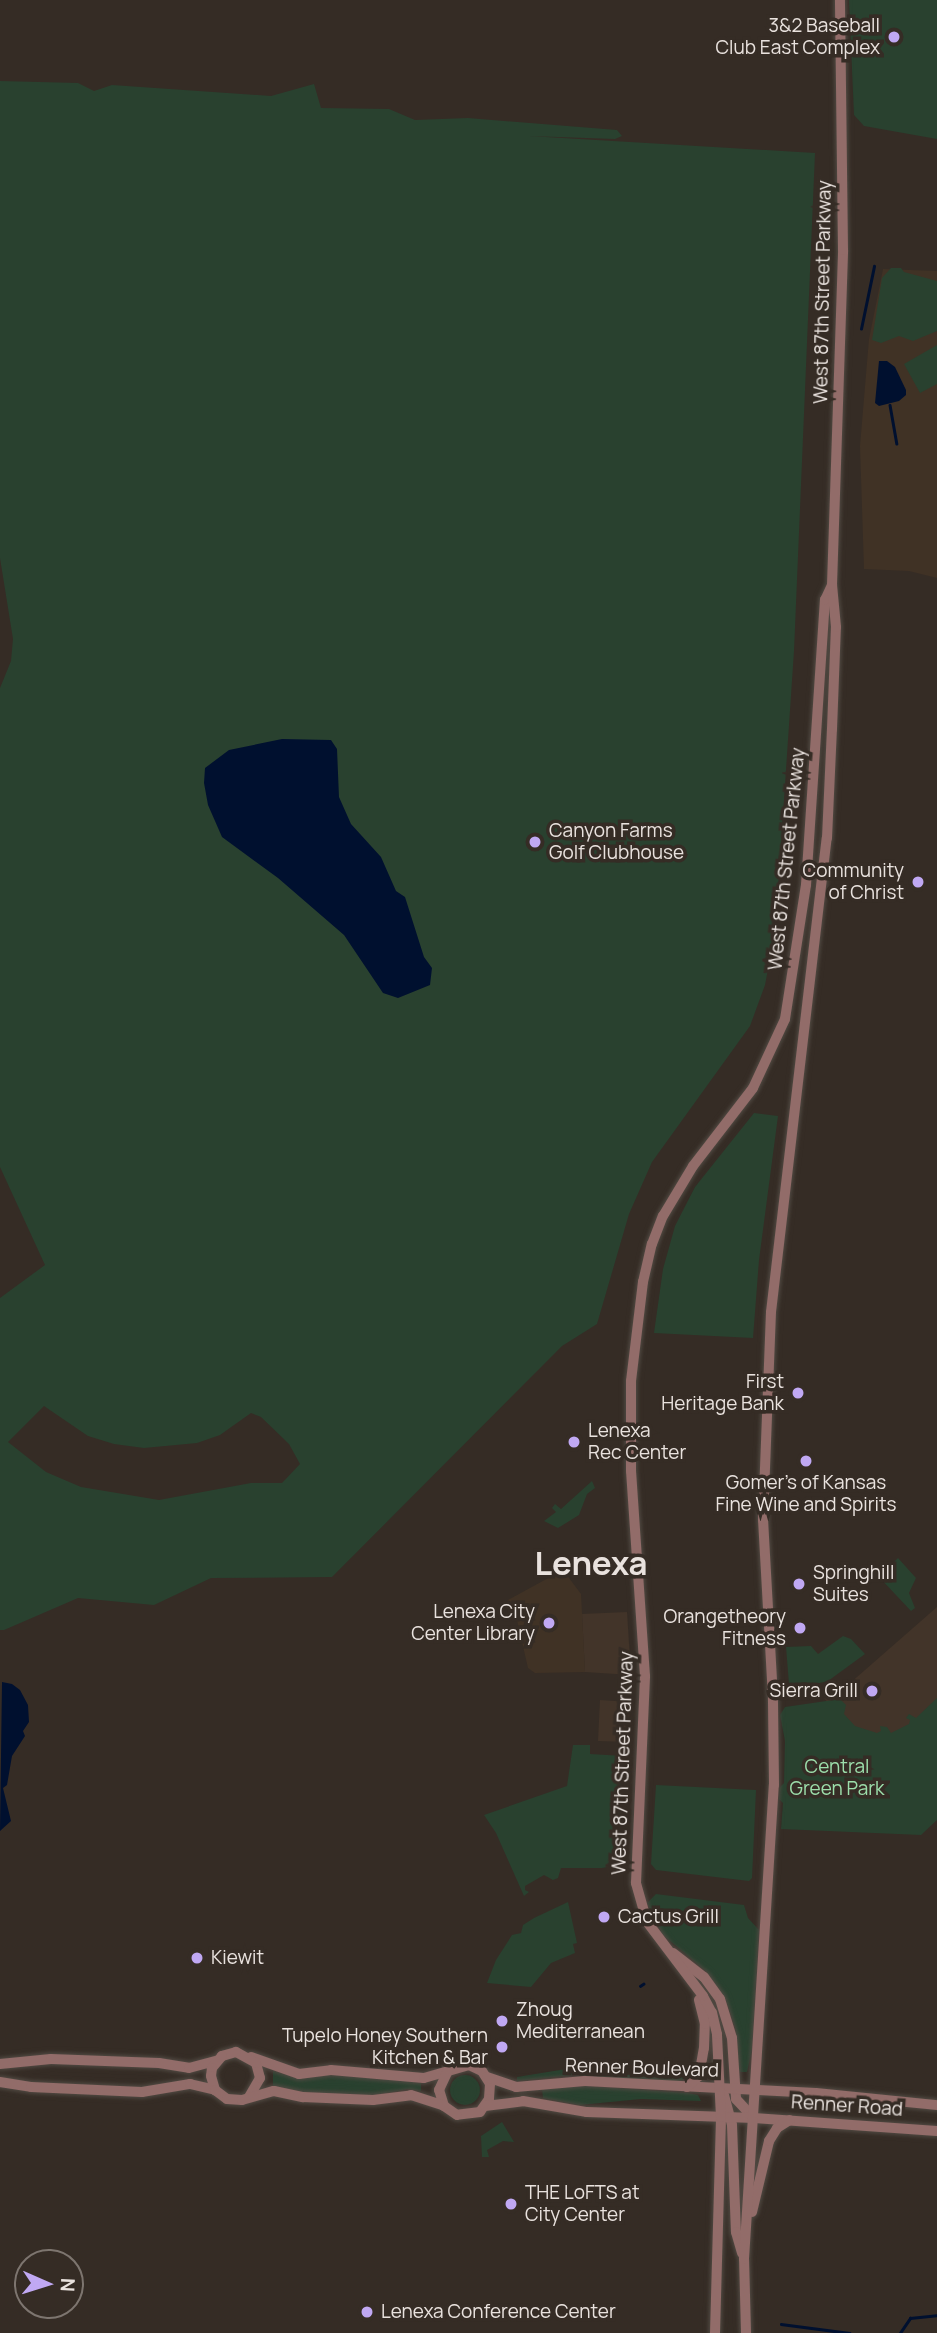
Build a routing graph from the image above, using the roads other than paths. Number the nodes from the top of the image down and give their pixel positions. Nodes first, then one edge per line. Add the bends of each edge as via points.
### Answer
1 (840, 0) edge
2 (832, 585) junction
3 (663, 1946) junction
4 (671, 1956) junction
5 (251, 2057) junction
6 (216, 2062) junction
7 (0, 2064) edge
8 (448, 2071) junction
9 (487, 2077) junction
10 (0, 2082) edge
11 (687, 2087) junction
12 (721, 2088) junction
13 (734, 2089) junction
14 (215, 2090) junction
15 (757, 2090) junction
16 (249, 2097) junction
17 (444, 2105) junction
18 (937, 2105) edge
19 (485, 2106) junction
20 (726, 2117) junction
21 (754, 2118) junction
22 (790, 2120) junction
23 (937, 2131) edge
24 (745, 2240) junction
25 (744, 2259) junction
26 (715, 2333) edge
27 (746, 2333) edge

1 - 2 main road, West 87th Street Parkway via 843,250
2 - 3 main road, West 87th Street Parkway via 825,600 806,885 785,1019 753,1088 673,1195 652,1244 640,1308 630,1432 645,1676 635,1870 644,1913
2 - 15 main road, West 87th Street Parkway via 836,627 827,838 771,1312 763,1520 775,1785
3 - 4 main road, West 87th Street Parkway
3 - 13 main road via 694,1968 720,1999 732,2038
4 - 11 main road via 700,2000 705,2024 700,2070
4 - 12 main road, West 87th Street Parkway via 712,2013
5 - 6 main road via 236,2052
5 - 8 main road via 299,2074 331,2070 420,2078
5 - 16 main road via 260,2078
6 - 7 main road via 189,2068 51,2059
6 - 14 main road via 211,2076
8 - 9 main road via 469,2065
8 - 17 main road via 439,2091
9 - 11 main road, Renner Boulevard via 516,2087 585,2081
9 - 19 main road via 491,2091
10 - 14 main road via 142,2092 190,2084
11 - 12 main road, Renner Boulevard
12 - 13 main road, Renner Boulevard
12 - 20 main road, West 87th Street Parkway
13 - 15 main road, Renner Boulevard
13 - 21 main road via 736,2099
14 - 16 main road via 227,2099
15 - 18 main road, Renner Road
15 - 21 main road, West 87th Street Parkway
16 - 17 main road via 274,2091 373,2100 411,2095
17 - 19 main road via 465,2116
19 - 20 main road via 523,2101 587,2112
20 - 21 main road
20 - 25 main road via 736,2232
20 - 26 main road, West 87th Street Parkway
21 - 22 main road, Renner Road
21 - 24 main road, West 87th Street Parkway
22 - 23 main road, Renner Road
22 - 24 main road via 776,2128 769,2141
24 - 25 main road, West 87th Street Parkway
25 - 27 main road, West 87th Street Parkway

